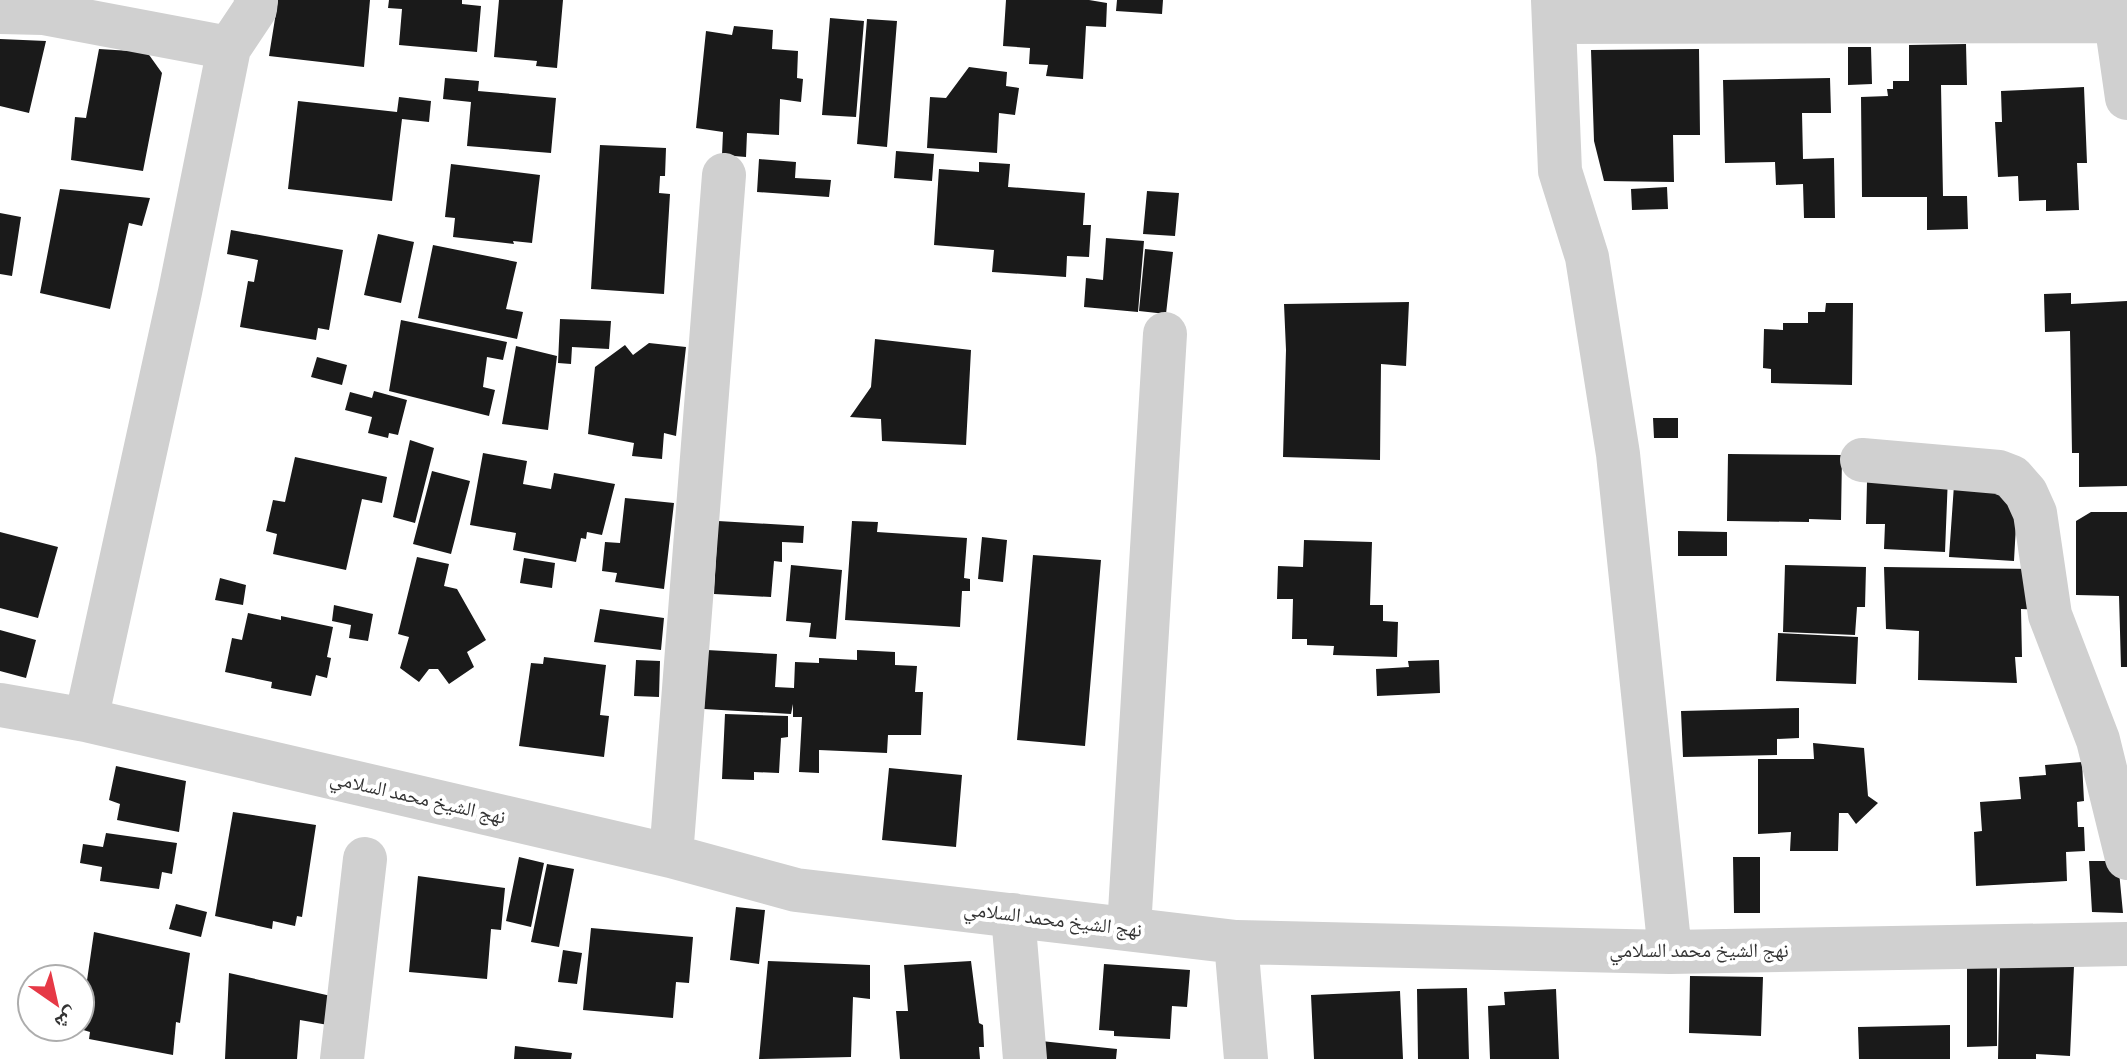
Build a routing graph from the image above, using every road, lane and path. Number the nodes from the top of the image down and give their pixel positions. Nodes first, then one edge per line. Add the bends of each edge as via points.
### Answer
1 (256, 0) edge
2 (44, 6) edge
3 (1554, 11) edge
4 (2114, 11) edge
5 (0, 12) edge
6 (229, 48) junction
7 (2127, 98) edge
8 (724, 175) dead end
9 (1165, 334) dead end
10 (1862, 460) dead end
11 (0, 705) edge
12 (86, 720) junction
13 (671, 856) junction
14 (2127, 858) edge
15 (365, 859) dead end
16 (1013, 915) junction
17 (1129, 928) junction
18 (1236, 942) junction
19 (2127, 944) edge
20 (1670, 952) junction
21 (342, 1059) edge
22 (1025, 1059) edge
23 (1246, 1059) edge

1 - 6 street
2 - 5 street
2 - 6 street
3 - 4 street
3 - 20 street via 1560,171 1587,257 1618,454
4 - 7 street
6 - 12 street
8 - 13 street
9 - 17 street
10 - 14 street via 1999,472 2012,477 2026,493 2035,513 2050,615 2098,740
11 - 12 street, نهج الشيخ محمد السلامي
12 - 13 street, نهج الشيخ محمد السلامي
13 - 16 street, نهج الشيخ محمد السلامي via 796,890
15 - 21 street
16 - 17 street, نهج الشيخ محمد السلامي
16 - 22 street
17 - 18 street, نهج الشيخ محمد السلامي
18 - 20 street, نهج الشيخ محمد السلامي
18 - 23 street
19 - 20 street, نهج الشيخ محمد السلامي

